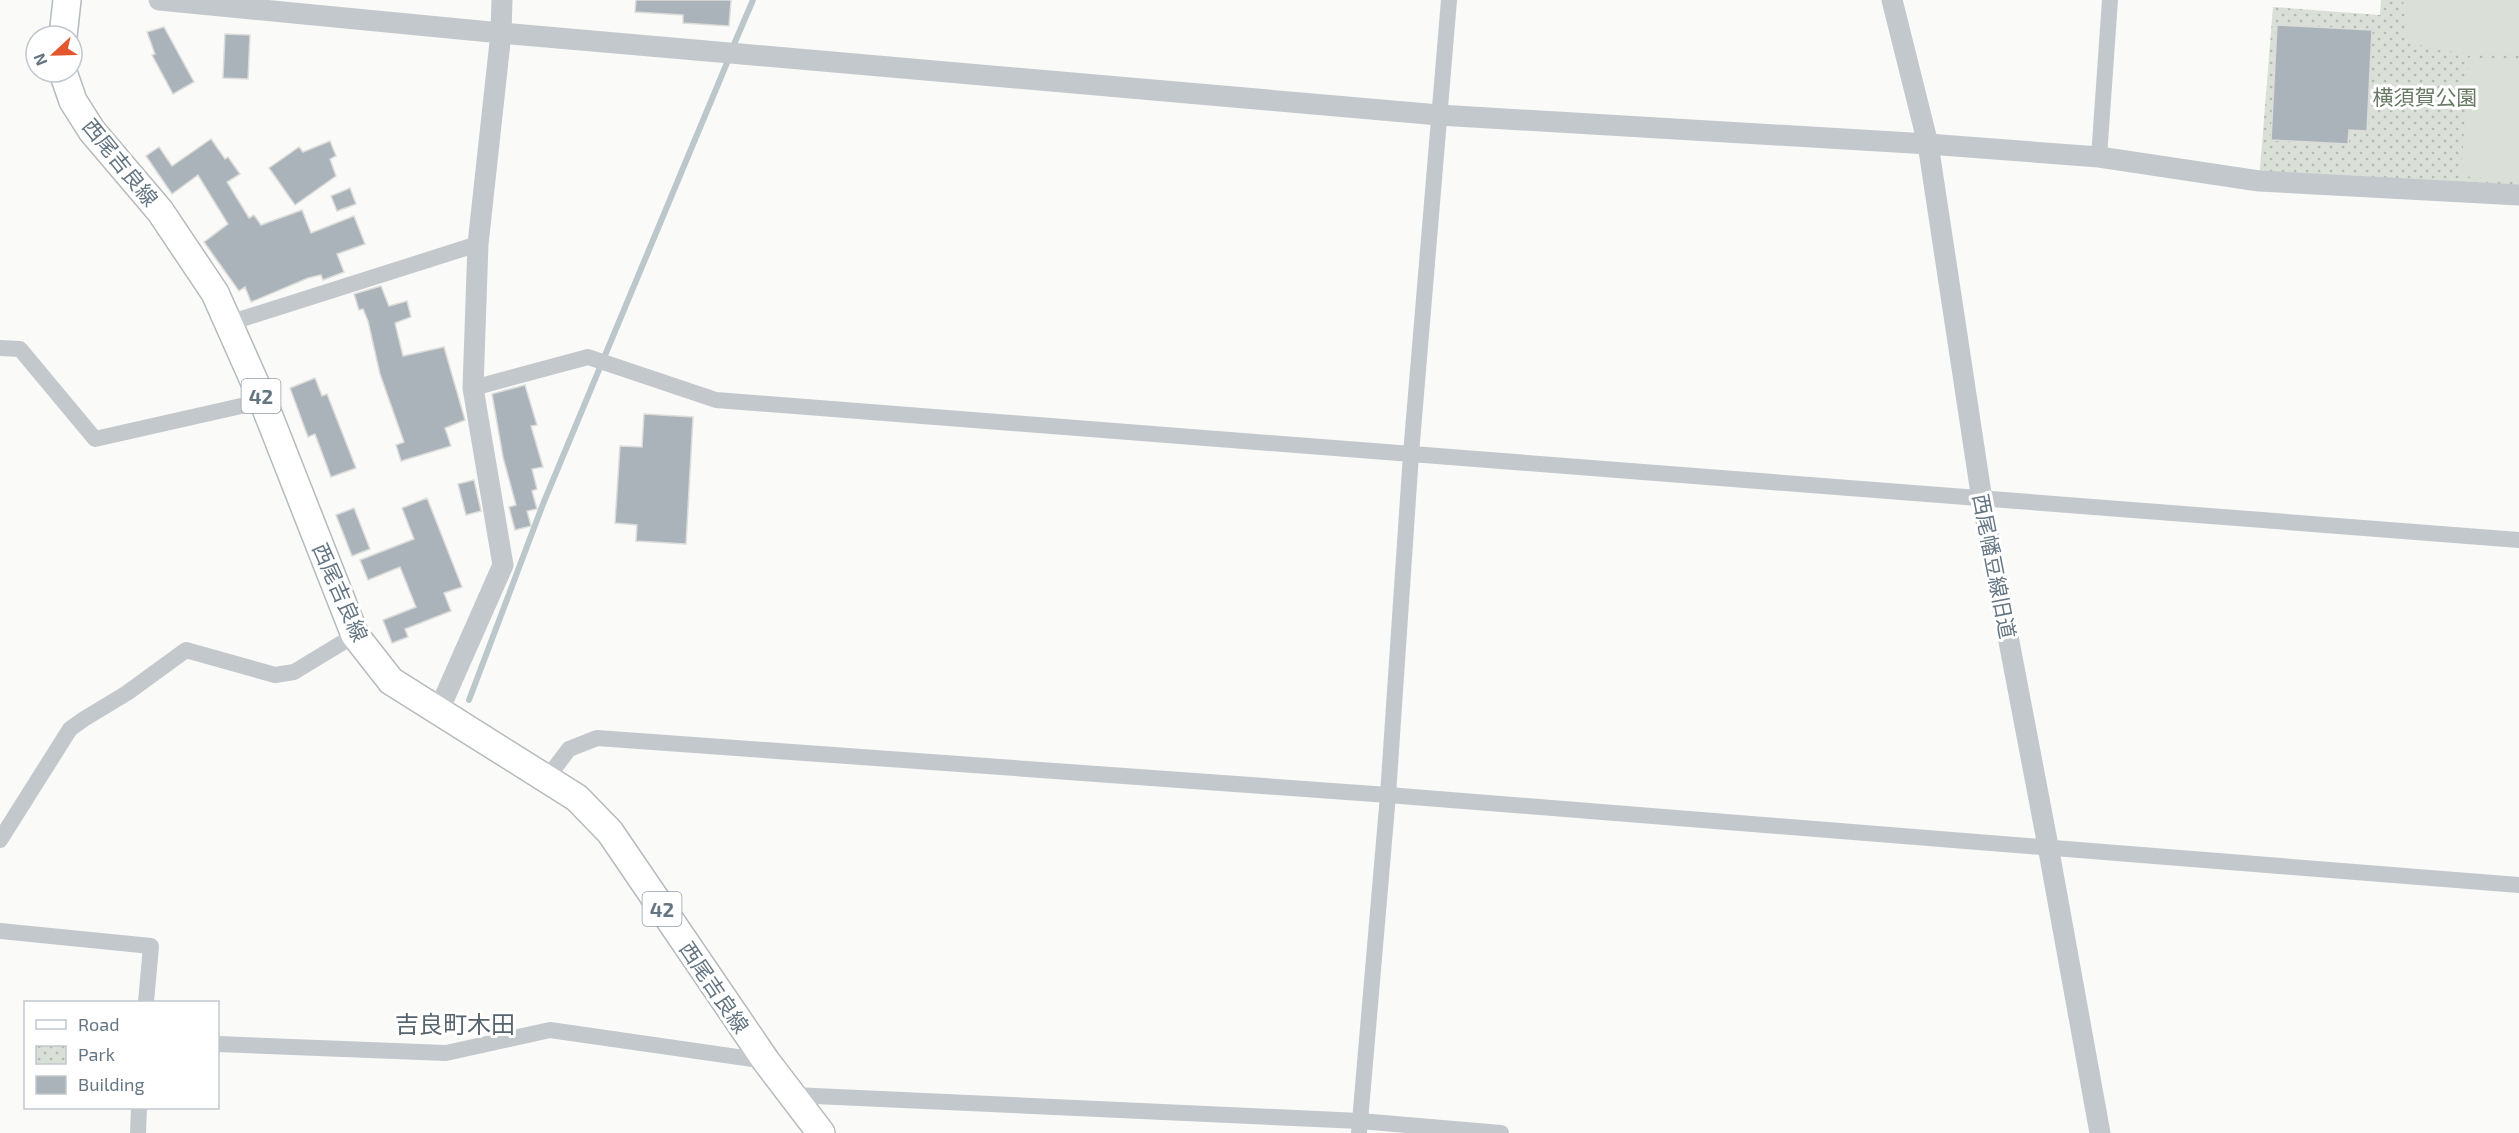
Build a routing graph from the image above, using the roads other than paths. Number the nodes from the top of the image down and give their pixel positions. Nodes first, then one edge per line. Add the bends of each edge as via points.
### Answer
1 (67, 0) edge
2 (159, 0) edge
3 (502, 0) edge
4 (1449, 0) edge
5 (1892, 0) edge
6 (2110, 0) edge
7 (64, 24) edge
8 (501, 33) junction
9 (67, 84) edge
10 (1439, 115) junction
11 (1928, 144) junction
12 (2099, 157) junction
13 (2519, 195) edge
14 (478, 244) junction
15 (229, 323) junction
16 (0, 348) edge
17 (473, 388) junction
18 (263, 401) junction
19 (1411, 454) junction
20 (1982, 500) junction
21 (2519, 540) edge
22 (355, 635) junction
23 (450, 719) junction
24 (547, 778) junction
25 (1388, 795) junction
26 (0, 840) edge
27 (2048, 846) junction
28 (2519, 885) edge
29 (0, 931) edge
30 (146, 1001) edge
31 (219, 1044) edge
32 (766, 1061) junction
33 (793, 1095) junction
34 (139, 1109) edge
35 (1360, 1127) edge
36 (138, 1133) edge
37 (821, 1133) edge
38 (1501, 1133) edge
39 (2100, 1133) edge

1 - 7 main road
2 - 8 street
3 - 8 street
4 - 10 street
5 - 11 street, 西尾幡豆線旧道
6 - 12 street
8 - 10 street
8 - 14 street
9 - 15 main road, 西尾吉良線 / 42 via 92,131 160,211 215,293
10 - 11 street
10 - 19 street
11 - 12 street
11 - 20 street, 西尾幡豆線旧道
12 - 13 street via 2259,181
14 - 15 street
14 - 17 street
15 - 18 main road, 西尾吉良線 / 42
16 - 18 street via 20,349 95,439
17 - 19 street via 589,358 716,400
17 - 23 street via 503,565
18 - 22 main road, 西尾吉良線 / 42
19 - 20 street
19 - 25 street
20 - 21 street
20 - 27 street, 西尾幡豆線旧道
22 - 23 main road, 西尾吉良線 / 42 via 391,681
22 - 26 street via 294,672 275,675 186,650 70,729
23 - 24 main road, 西尾吉良線 / 42
24 - 25 street via 569,749 597,738
24 - 32 main road, 西尾吉良線 / 42 via 577,798 610,832
25 - 27 street
25 - 35 street
27 - 28 street
27 - 39 street, 西尾幡豆線旧道
29 - 30 street via 151,946
31 - 32 street via 446,1053 550,1029
32 - 33 main road, 西尾吉良線 / 42
33 - 35 street
33 - 37 main road, 西尾吉良線 / 42
34 - 36 street
35 - 38 street

